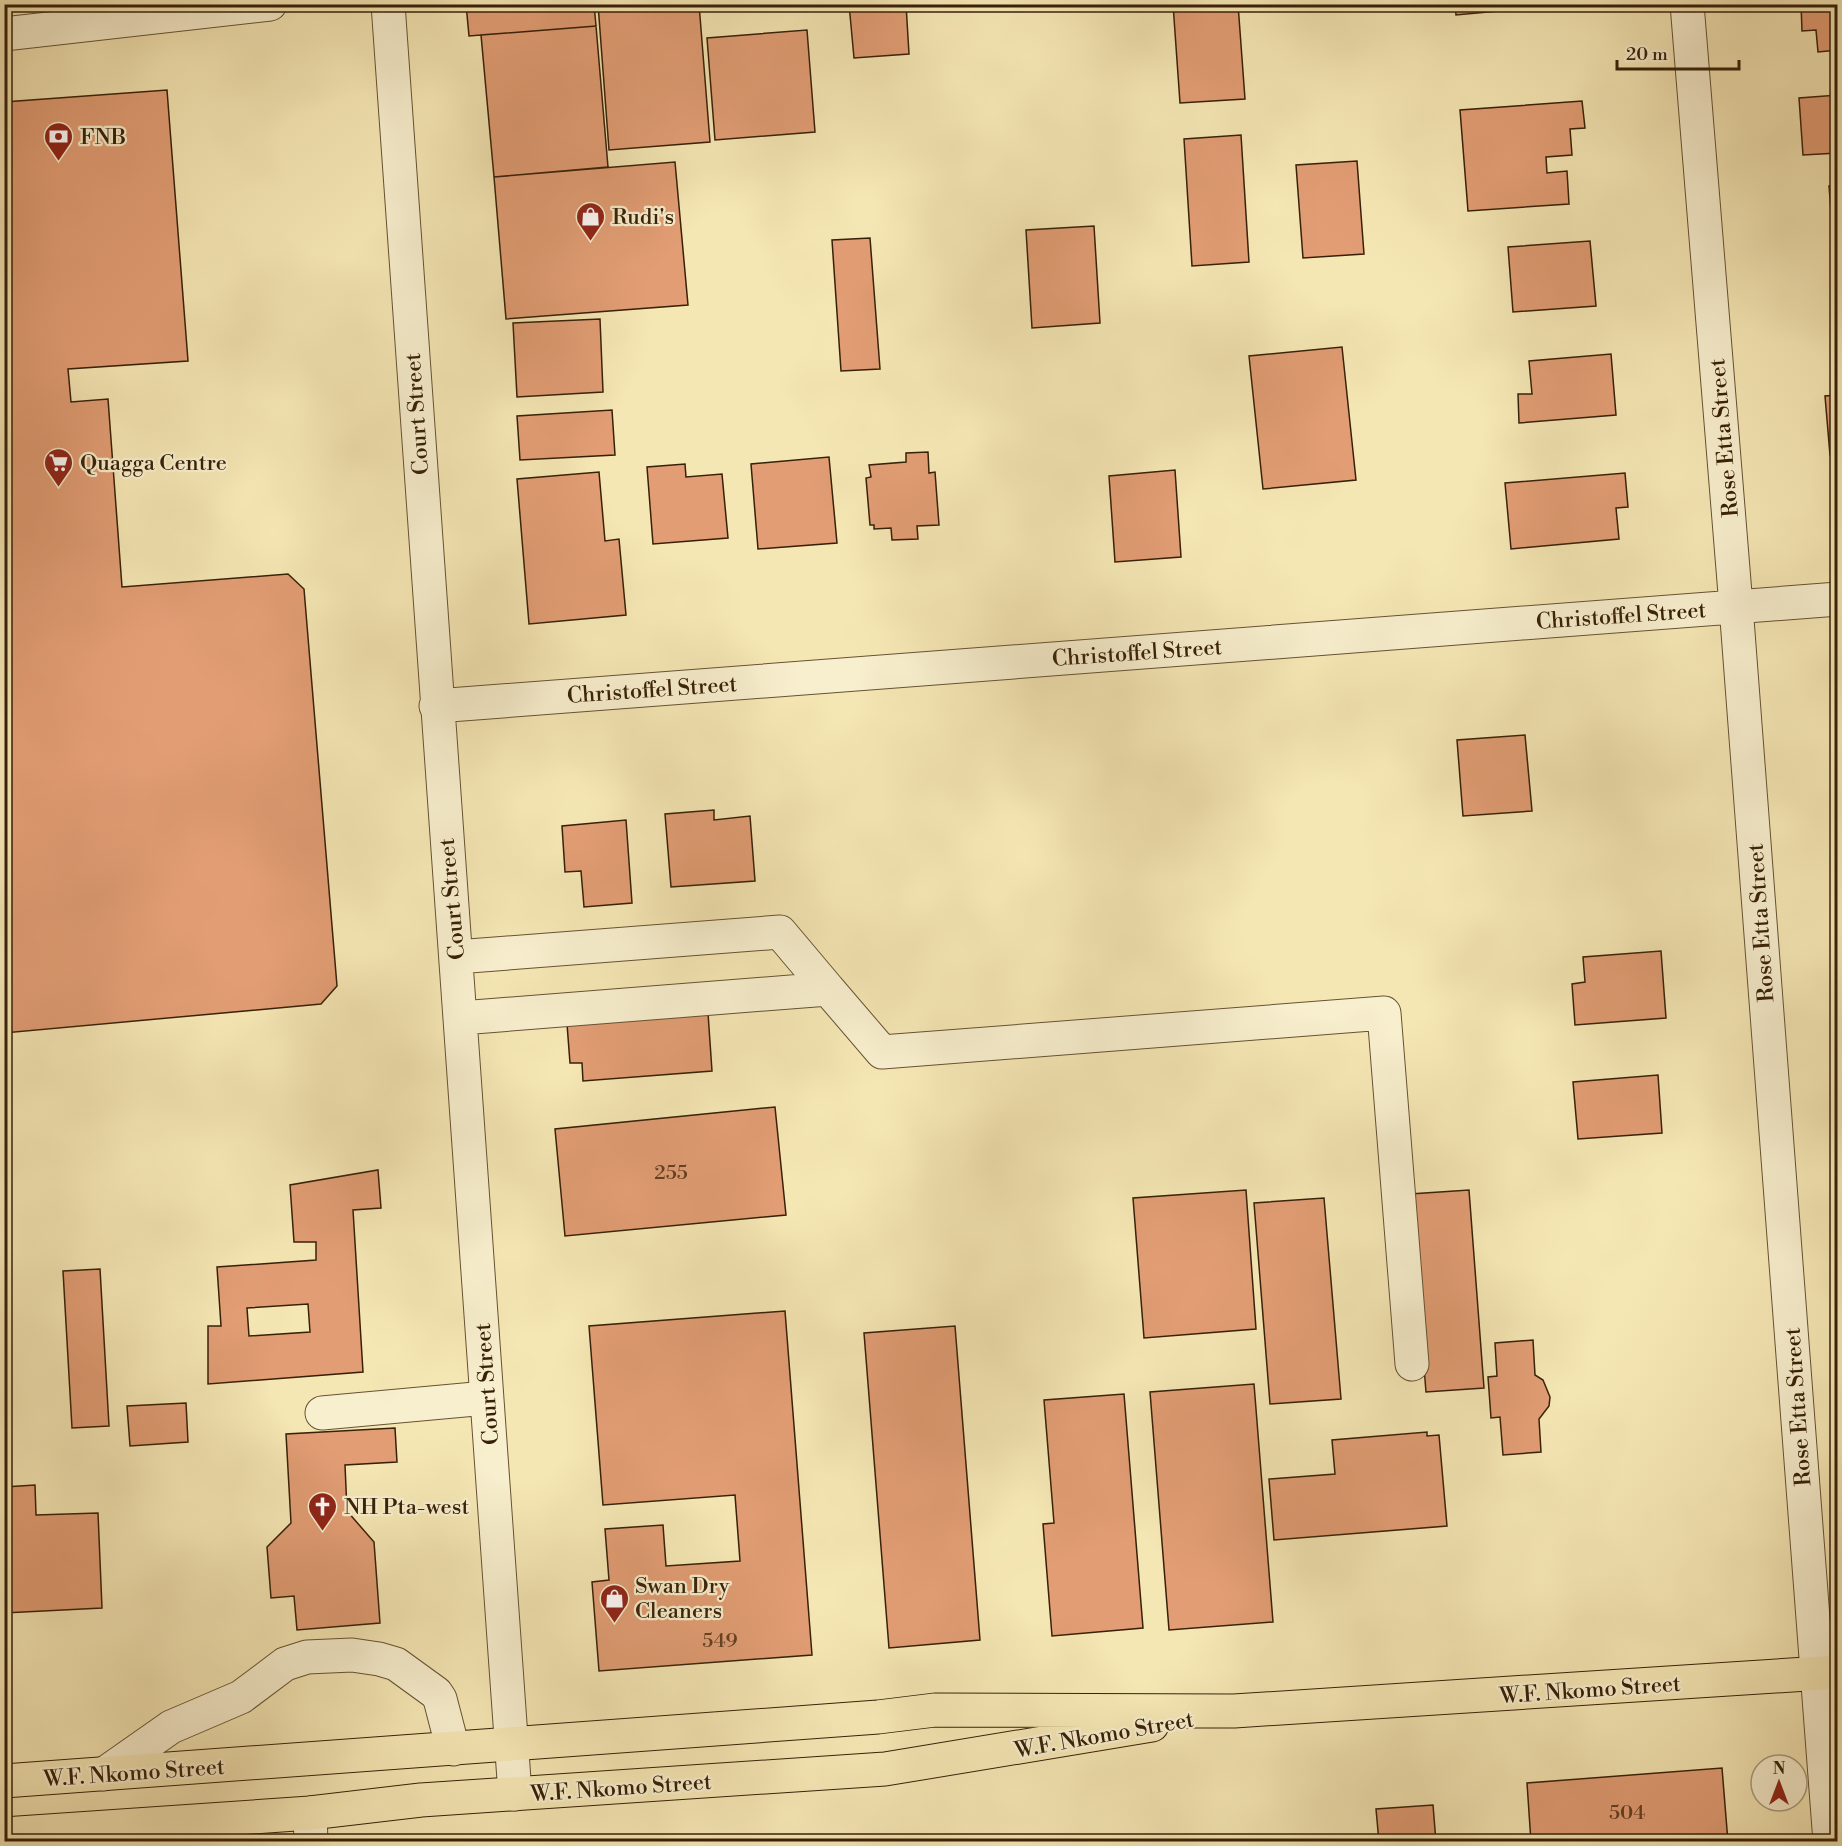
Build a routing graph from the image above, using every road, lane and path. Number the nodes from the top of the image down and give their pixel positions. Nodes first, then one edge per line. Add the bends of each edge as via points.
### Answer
1 (270, 4) edge
2 (388, 4) edge
3 (1687, 4) edge
4 (4, 34) edge
5 (1838, 599) edge
6 (1736, 606) junction
7 (436, 706) junction
8 (456, 957) junction
9 (828, 989) junction
10 (461, 1018) junction
11 (1412, 1364) dead end
12 (486, 1398) junction
13 (322, 1413) dead end
14 (1827, 1672) edge
15 (1234, 1711) junction
16 (511, 1745) junction
17 (453, 1749) junction
18 (104, 1774) junction
19 (4, 1781) edge
20 (515, 1794) junction
21 (247, 1817) junction
22 (310, 1827) edge
23 (4, 1834) edge
24 (93, 1835) edge
25 (268, 1842) edge
26 (1830, 1842) edge

1 - 4 street
2 - 7 street, Court Street
3 - 6 street, Rose Etta Street
5 - 6 street, Christoffel Street
6 - 7 street, Christoffel Street
6 - 14 street, Rose Etta Street
7 - 8 street, Court Street
8 - 9 street via 780,932
8 - 10 street, Court Street
9 - 10 street
9 - 11 street via 882,1053 1384,1013
10 - 12 street, Court Street
12 - 13 street
12 - 16 street, Court Street
14 - 15 main road, W.F. Nkomo Street
14 - 26 street, Rose Etta Street
15 - 16 main road, W.F. Nkomo Street via 935,1710
15 - 20 main road, W.F. Nkomo Street via 885,1769
16 - 17 main road, W.F. Nkomo Street
16 - 20 street, Court Street
17 - 18 main road, W.F. Nkomo Street
17 - 18 street via 436,1693 396,1664 352,1654 328,1654 285,1664 241,1697 171,1727
18 - 19 main road, W.F. Nkomo Street
20 - 22 main road, W.F. Nkomo Street via 421,1800
21 - 22 main road, W.F. Nkomo Street
21 - 24 main road, W.F. Nkomo Street
21 - 25 main road
23 - 24 main road, W.F. Nkomo Street

